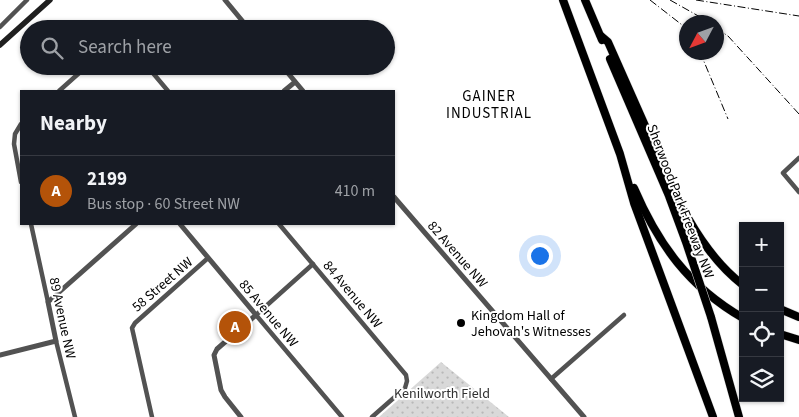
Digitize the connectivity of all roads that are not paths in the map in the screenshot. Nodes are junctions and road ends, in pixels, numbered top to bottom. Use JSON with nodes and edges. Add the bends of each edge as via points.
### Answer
{"nodes":[{"id":1,"x":27,"y":0,"type":"edge"},
{"id":2,"x":50,"y":0,"type":"edge"},
{"id":3,"x":224,"y":0,"type":"edge"},
{"id":4,"x":563,"y":0,"type":"edge"},
{"id":5,"x":585,"y":0,"type":"edge"},
{"id":6,"x":28,"y":20,"type":"edge"},
{"id":7,"x":241,"y":20,"type":"edge"},
{"id":8,"x":0,"y":27,"type":"edge"},
{"id":9,"x":20,"y":27,"type":"edge"},
{"id":10,"x":601,"y":36,"type":"junction"},
{"id":11,"x":0,"y":45,"type":"edge"},
{"id":12,"x":77,"y":75,"type":"edge"},
{"id":13,"x":155,"y":75,"type":"edge"},
{"id":14,"x":289,"y":75,"type":"edge"},
{"id":15,"x":295,"y":82,"type":"junction"},
{"id":16,"x":60,"y":90,"type":"edge"},
{"id":17,"x":167,"y":90,"type":"edge"},
{"id":18,"x":285,"y":90,"type":"edge"},
{"id":19,"x":302,"y":90,"type":"edge"},
{"id":20,"x":20,"y":126,"type":"edge"},
{"id":21,"x":620,"y":154,"type":"junction"},
{"id":22,"x":799,"y":158,"type":"edge"},
{"id":23,"x":20,"y":177,"type":"edge"},
{"id":24,"x":799,"y":192,"type":"edge"},
{"id":25,"x":395,"y":198,"type":"edge"},
{"id":26,"x":31,"y":225,"type":"edge"},
{"id":27,"x":135,"y":225,"type":"edge"},
{"id":28,"x":181,"y":225,"type":"edge"},
{"id":29,"x":280,"y":225,"type":"edge"},
{"id":30,"x":208,"y":258,"type":"junction"},
{"id":31,"x":313,"y":264,"type":"junction"},
{"id":32,"x":739,"y":281,"type":"edge"},
{"id":33,"x":48,"y":302,"type":"junction"},
{"id":34,"x":784,"y":311,"type":"edge"},
{"id":35,"x":256,"y":314,"type":"junction"},
{"id":36,"x":624,"y":315,"type":"dead end"},
{"id":37,"x":739,"y":315,"type":"edge"},
{"id":38,"x":799,"y":317,"type":"edge"},
{"id":39,"x":784,"y":335,"type":"edge"},
{"id":40,"x":799,"y":340,"type":"edge"},
{"id":41,"x":56,"y":341,"type":"junction"},
{"id":42,"x":0,"y":355,"type":"edge"},
{"id":43,"x":551,"y":379,"type":"junction"},
{"id":44,"x":74,"y":417,"type":"edge"},
{"id":45,"x":152,"y":417,"type":"edge"},
{"id":46,"x":241,"y":417,"type":"edge"},
{"id":47,"x":342,"y":417,"type":"edge"},
{"id":48,"x":372,"y":417,"type":"edge"},
{"id":49,"x":584,"y":417,"type":"edge"},
{"id":50,"x":713,"y":417,"type":"edge"},
{"id":51,"x":739,"y":417,"type":"edge"}],
"edges":[{"from":1,"to":8,"type":"street"},
{"from":2,"to":6,"type":"main road"},
{"from":3,"to":7,"type":"street"},
{"from":4,"to":21,"type":"highway"},
{"from":5,"to":10,"type":"highway","name":"Sherwood Park Freeway NW"},
{"from":9,"to":11,"type":"main road"},
{"from":10,"to":32,"type":"highway","via":[[608,42],[685,212],[715,258]]},
{"from":10,"to":51,"type":"highway","name":"Sherwood Park Freeway NW","bridge":true,"via":[[686,242]]},
{"from":12,"to":16,"type":"street"},
{"from":13,"to":17,"type":"street"},
{"from":14,"to":15,"type":"street"},
{"from":15,"to":18,"type":"street"},
{"from":15,"to":19,"type":"street"},
{"from":20,"to":23,"type":"street","via":[[14,144]]},
{"from":21,"to":37,"type":"highway","via":[[650,222],[675,261],[715,300]]},
{"from":21,"to":50,"type":"highway","via":[[634,203]]},
{"from":22,"to":24,"type":"street","via":[[783,173]]},
{"from":25,"to":43,"type":"street","name":"82 Avenue NW"},
{"from":26,"to":33,"type":"street","name":"89 Avenue NW"},
{"from":27,"to":33,"type":"street"},
{"from":28,"to":30,"type":"street","name":"85 Avenue NW"},
{"from":29,"to":31,"type":"street","name":"84 Avenue NW"},
{"from":30,"to":35,"type":"street","name":"85 Avenue NW"},
{"from":30,"to":45,"type":"street","name":"58 Street NW","via":[[132,328]]},
{"from":31,"to":35,"type":"street"},
{"from":31,"to":48,"type":"street","name":"84 Avenue NW","via":[[404,373],[405,388]]},
{"from":33,"to":41,"type":"street","name":"89 Avenue NW"},
{"from":34,"to":38,"type":"highway"},
{"from":35,"to":46,"type":"street","via":[[214,355],[221,390]]},
{"from":35,"to":47,"type":"street","name":"85 Avenue NW"},
{"from":36,"to":43,"type":"street"},
{"from":39,"to":40,"type":"highway"},
{"from":41,"to":42,"type":"street"},
{"from":41,"to":44,"type":"street","name":"89 Avenue NW"},
{"from":43,"to":49,"type":"street","name":"82 Avenue NW"}]}
